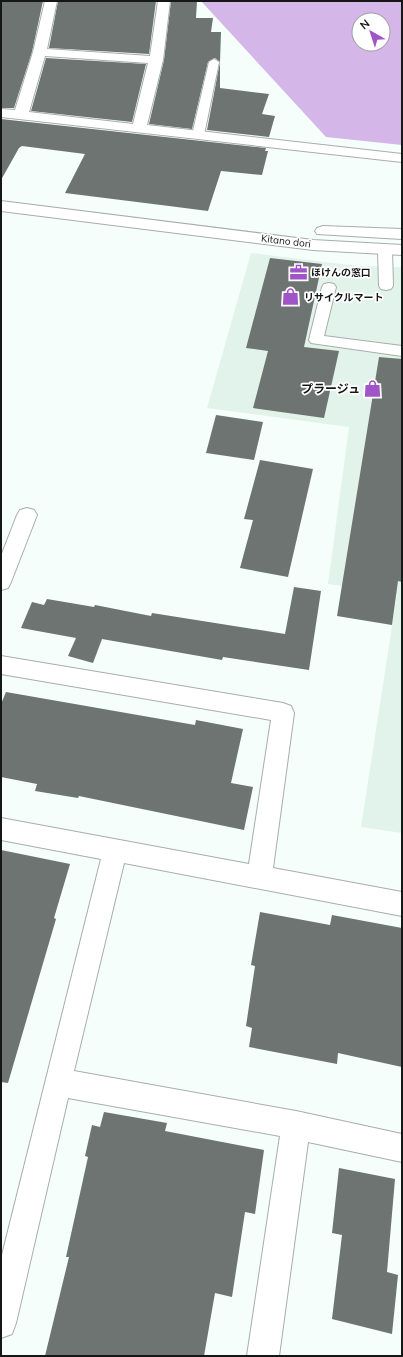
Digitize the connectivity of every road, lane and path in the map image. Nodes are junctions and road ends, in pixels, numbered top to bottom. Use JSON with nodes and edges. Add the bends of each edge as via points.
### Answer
{"nodes":[{"id":1,"x":51,"y":1,"type":"edge"},
{"id":2,"x":164,"y":1,"type":"edge"},
{"id":3,"x":40,"y":52,"type":"junction"},
{"id":4,"x":156,"y":60,"type":"junction"},
{"id":5,"x":214,"y":62,"type":"dead end"},
{"id":6,"x":1,"y":113,"type":"edge"},
{"id":7,"x":21,"y":115,"type":"junction"},
{"id":8,"x":140,"y":129,"type":"junction"},
{"id":9,"x":198,"y":135,"type":"junction"},
{"id":10,"x":402,"y":158,"type":"edge"},
{"id":11,"x":1,"y":206,"type":"edge"},
{"id":12,"x":170,"y":226,"type":"junction"},
{"id":13,"x":402,"y":234,"type":"edge"},
{"id":14,"x":385,"y":250,"type":"junction"},
{"id":15,"x":402,"y":250,"type":"edge"},
{"id":16,"x":329,"y":286,"type":"dead end"},
{"id":17,"x":386,"y":286,"type":"dead end"},
{"id":18,"x":402,"y":351,"type":"edge"},
{"id":19,"x":27,"y":515,"type":"dead end"},
{"id":20,"x":1,"y":582,"type":"edge"},
{"id":21,"x":1,"y":665,"type":"edge"},
{"id":22,"x":1,"y":829,"type":"edge"},
{"id":23,"x":115,"y":850,"type":"junction"},
{"id":24,"x":259,"y":877,"type":"junction"},
{"id":25,"x":402,"y":904,"type":"edge"},
{"id":26,"x":58,"y":1082,"type":"junction"},
{"id":27,"x":296,"y":1125,"type":"junction"},
{"id":28,"x":402,"y":1148,"type":"edge"},
{"id":29,"x":1,"y":1323,"type":"edge"},
{"id":30,"x":263,"y":1356,"type":"edge"}],
"edges":[{"from":1,"to":3,"type":"street"},
{"from":2,"to":4,"type":"street"},
{"from":3,"to":4,"type":"street"},
{"from":3,"to":7,"type":"street"},
{"from":4,"to":8,"type":"street"},
{"from":5,"to":9,"type":"lane"},
{"from":6,"to":7,"type":"street"},
{"from":7,"to":8,"type":"street"},
{"from":8,"to":9,"type":"street"},
{"from":9,"to":10,"type":"street"},
{"from":11,"to":12,"type":"street","name":"Kitano dori"},
{"from":12,"to":13,"type":"street","name":"Kitano dori"},
{"from":12,"to":14,"type":"street","name":"Kitano dori","via":[[313,245]]},
{"from":14,"to":15,"type":"street","name":"Kitano dori"},
{"from":14,"to":17,"type":"lane"},
{"from":16,"to":18,"type":"lane","via":[[316,340]]},
{"from":19,"to":20,"type":"street"},
{"from":21,"to":24,"type":"street","via":[[282,713]]},
{"from":22,"to":23,"type":"street"},
{"from":23,"to":24,"type":"street"},
{"from":23,"to":26,"type":"street"},
{"from":24,"to":25,"type":"street"},
{"from":26,"to":27,"type":"street"},
{"from":26,"to":29,"type":"street"},
{"from":27,"to":28,"type":"street"},
{"from":27,"to":30,"type":"street"}]}
